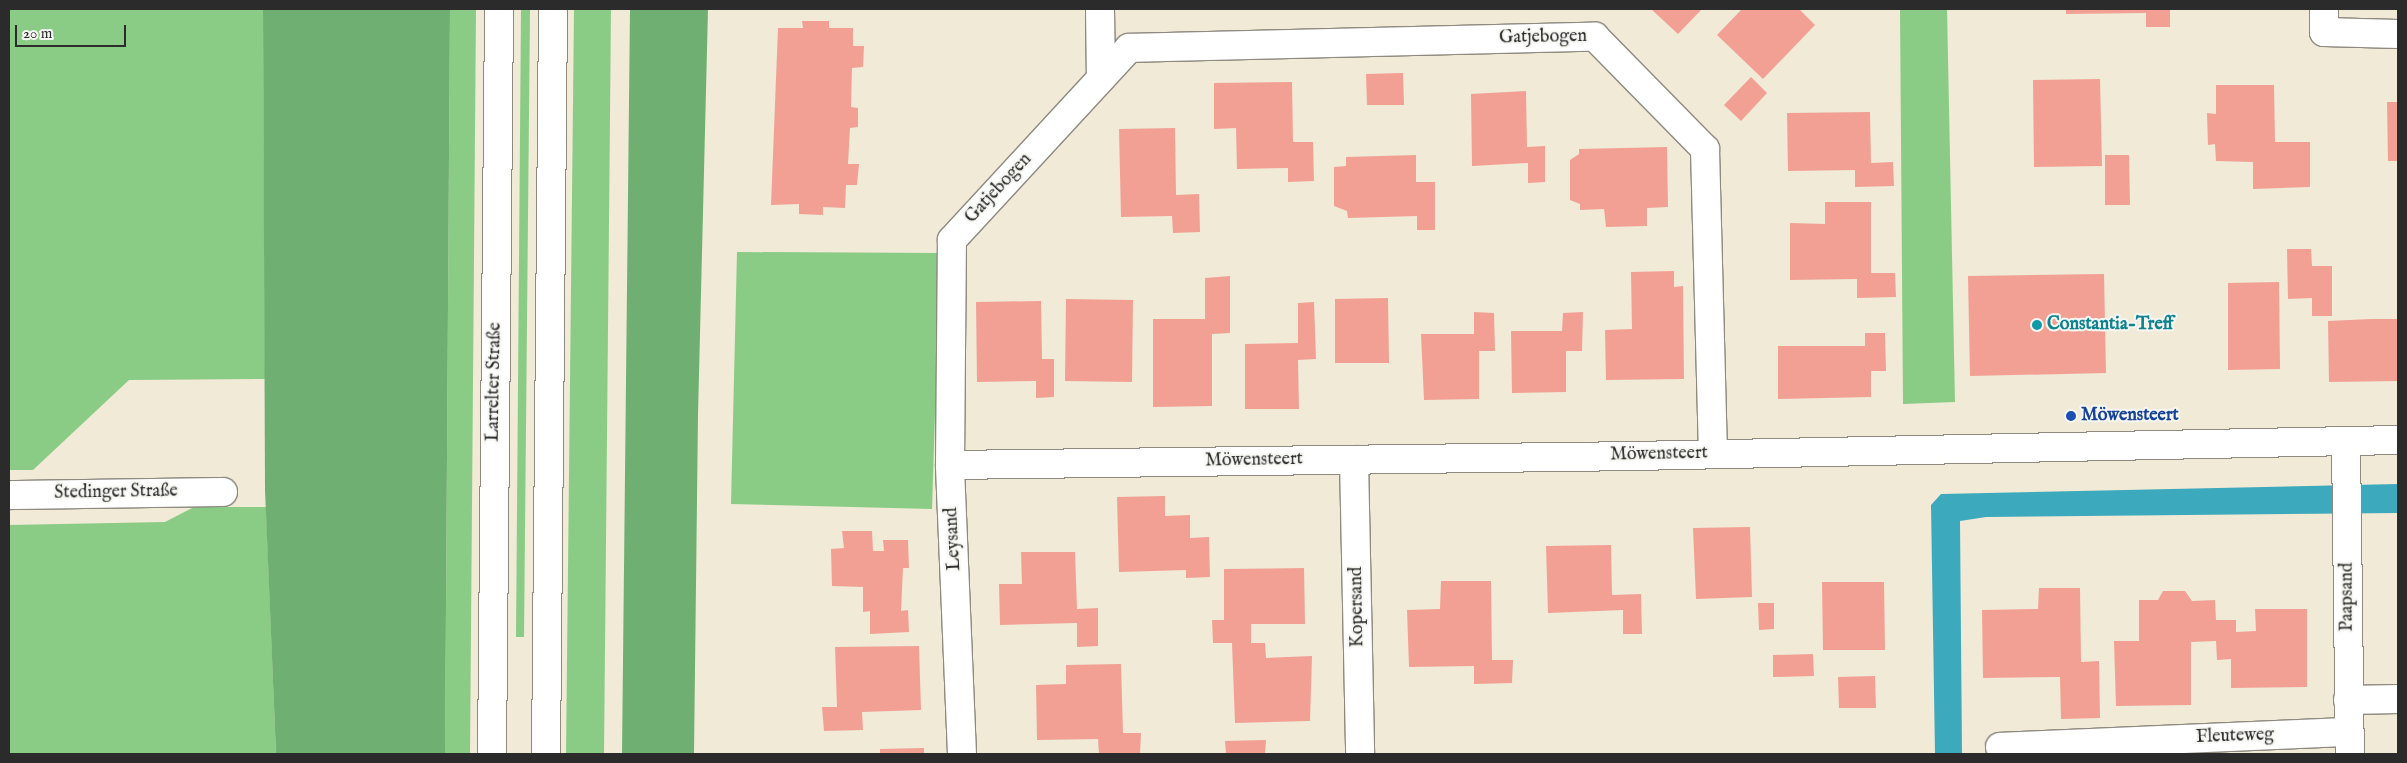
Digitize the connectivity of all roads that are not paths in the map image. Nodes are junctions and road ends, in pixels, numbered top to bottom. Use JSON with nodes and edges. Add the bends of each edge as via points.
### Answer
{"nodes":[{"id":1,"x":499,"y":9,"type":"edge"},
{"id":2,"x":553,"y":9,"type":"edge"},
{"id":3,"x":1100,"y":9,"type":"edge"},
{"id":4,"x":2324,"y":9,"type":"edge"},
{"id":5,"x":2398,"y":34,"type":"edge"},
{"id":6,"x":1101,"y":78,"type":"junction"},
{"id":7,"x":950,"y":323,"type":"joint"},
{"id":8,"x":2398,"y":440,"type":"edge"},
{"id":9,"x":2346,"y":441,"type":"junction"},
{"id":10,"x":1713,"y":454,"type":"junction"},
{"id":11,"x":1354,"y":460,"type":"junction"},
{"id":12,"x":950,"y":465,"type":"junction"},
{"id":13,"x":222,"y":492,"type":"dead end"},
{"id":14,"x":9,"y":494,"type":"edge"},
{"id":15,"x":2398,"y":699,"type":"edge"},
{"id":16,"x":2348,"y":700,"type":"junction"},
{"id":17,"x":2350,"y":743,"type":"edge"},
{"id":18,"x":2000,"y":747,"type":"dead end"},
{"id":19,"x":492,"y":754,"type":"edge"},
{"id":20,"x":546,"y":754,"type":"edge"},
{"id":21,"x":962,"y":754,"type":"edge"},
{"id":22,"x":1360,"y":754,"type":"edge"}],
"edges":[{"from":1,"to":19,"type":"street","name":"Larrelter Straße"},
{"from":2,"to":20,"type":"street"},
{"from":3,"to":6,"type":"street"},
{"from":4,"to":5,"type":"street","via":[[2324,32]]},
{"from":6,"to":7,"type":"street","name":"Gatjebogen","via":[[952,240]]},
{"from":6,"to":10,"type":"street","name":"Gatjebogen","via":[[1129,48],[1596,37],[1705,149]]},
{"from":7,"to":12,"type":"street","name":"Leysand"},
{"from":8,"to":9,"type":"street","name":"Möwensteert"},
{"from":9,"to":10,"type":"street","name":"Möwensteert"},
{"from":9,"to":16,"type":"street","name":"Paapsand"},
{"from":10,"to":11,"type":"street","name":"Möwensteert"},
{"from":11,"to":12,"type":"street","name":"Möwensteert"},
{"from":11,"to":22,"type":"street","name":"Kopersand"},
{"from":12,"to":21,"type":"street","name":"Leysand"},
{"from":13,"to":14,"type":"street","name":"Stedinger Straße"},
{"from":15,"to":16,"type":"street"},
{"from":16,"to":17,"type":"street","name":"Paapsand"},
{"from":17,"to":18,"type":"street","name":"Fleuteweg"}]}
